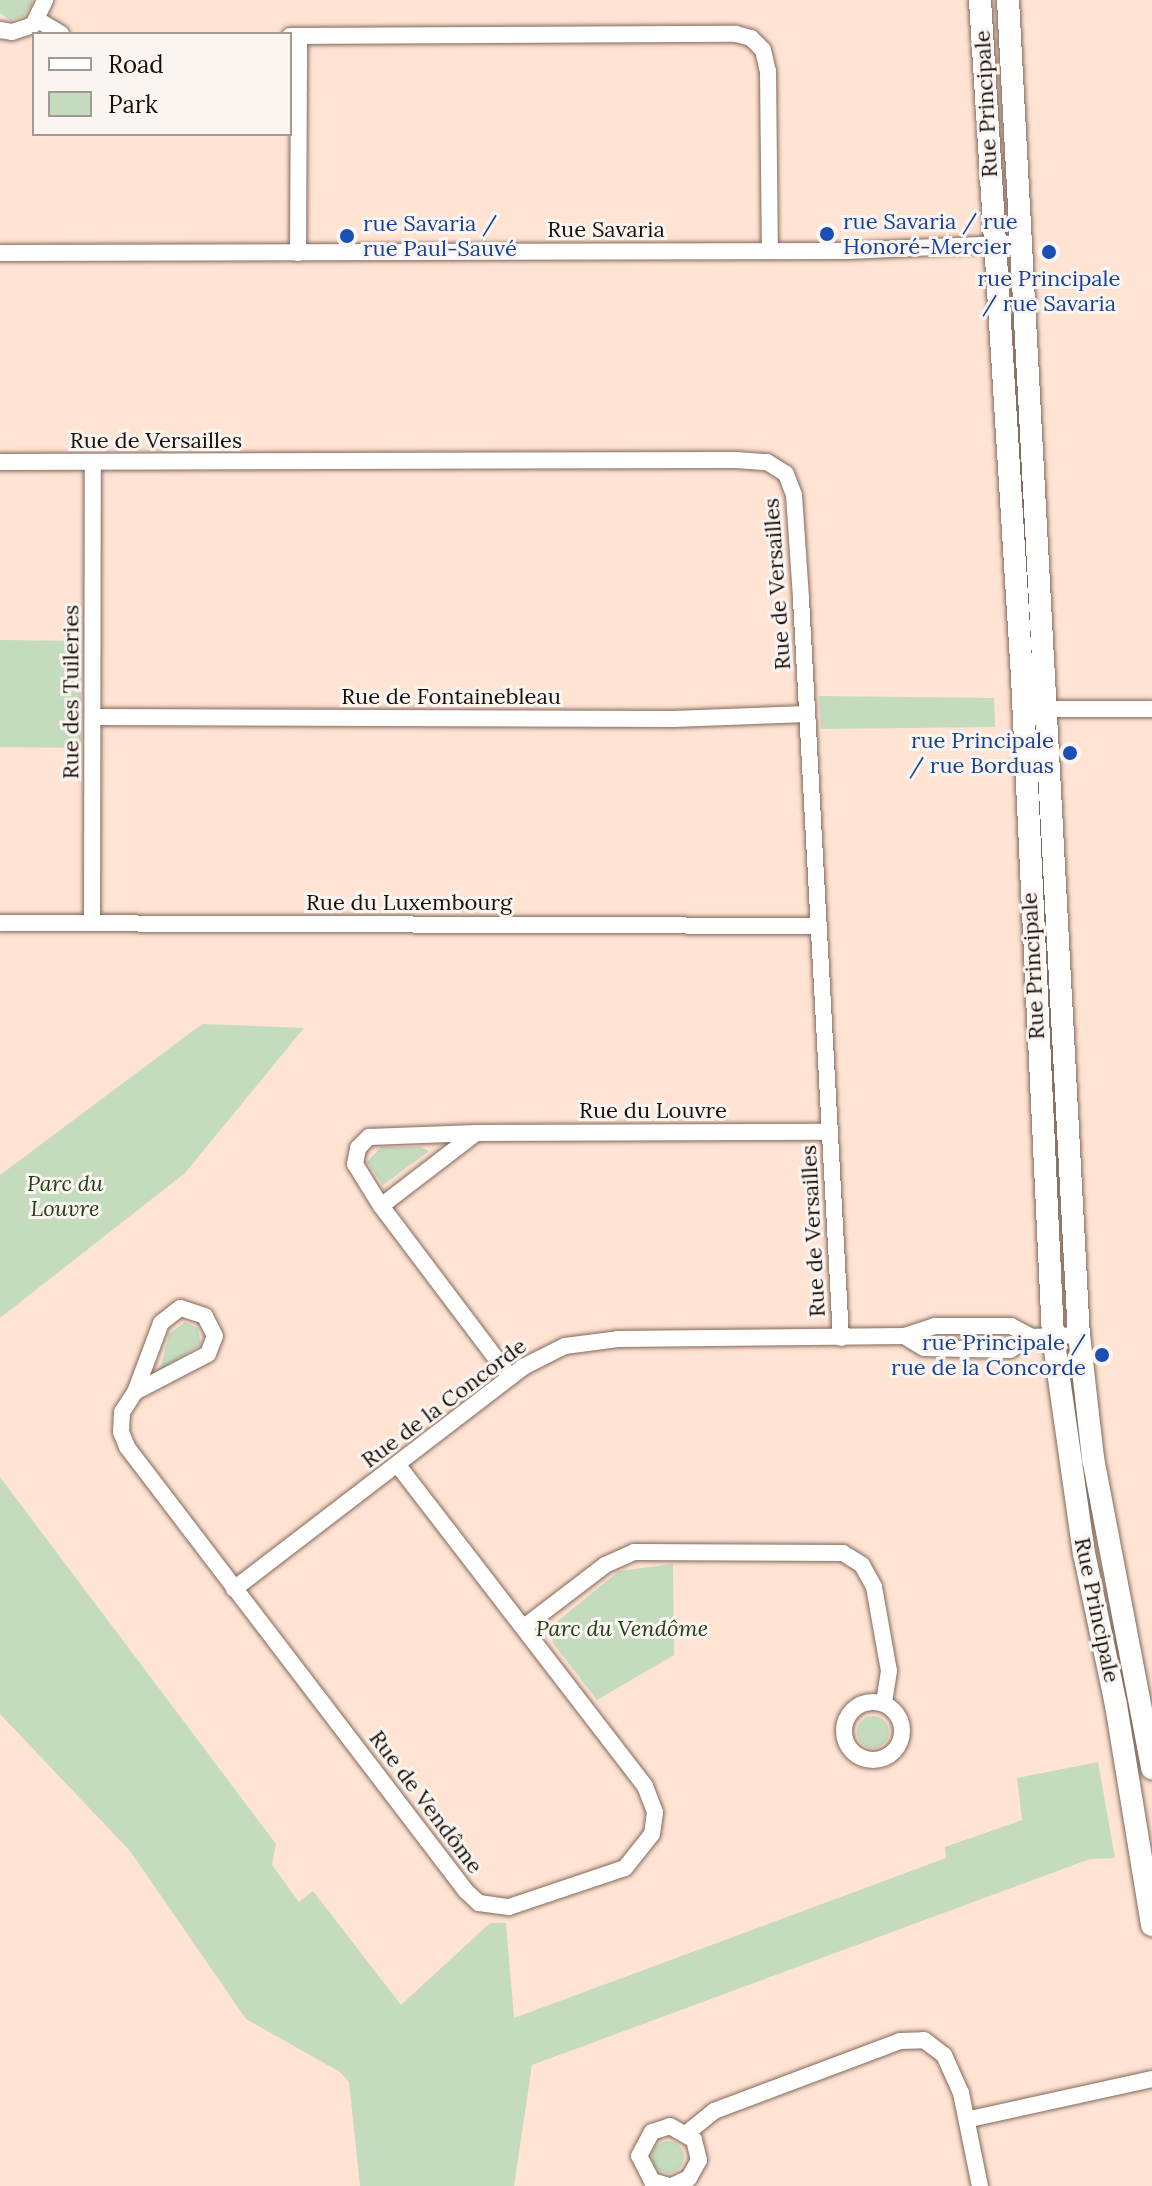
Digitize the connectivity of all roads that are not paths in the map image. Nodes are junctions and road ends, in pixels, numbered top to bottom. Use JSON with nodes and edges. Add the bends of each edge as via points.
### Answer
{"nodes":[{"id":1,"x":45,"y":0,"type":"edge"},
{"id":2,"x":980,"y":0,"type":"edge"},
{"id":3,"x":1008,"y":0,"type":"edge"},
{"id":4,"x":38,"y":20,"type":"junction"},
{"id":5,"x":0,"y":30,"type":"edge"},
{"id":6,"x":58,"y":32,"type":"edge"},
{"id":7,"x":294,"y":36,"type":"edge"},
{"id":8,"x":1020,"y":243,"type":"junction"},
{"id":9,"x":993,"y":244,"type":"junction"},
{"id":10,"x":770,"y":251,"type":"junction"},
{"id":11,"x":0,"y":253,"type":"edge"},
{"id":12,"x":298,"y":253,"type":"junction"},
{"id":13,"x":0,"y":462,"type":"edge"},
{"id":14,"x":93,"y":463,"type":"junction"},
{"id":15,"x":1020,"y":709,"type":"junction"},
{"id":16,"x":1047,"y":709,"type":"junction"},
{"id":17,"x":1152,"y":709,"type":"edge"},
{"id":18,"x":807,"y":714,"type":"junction"},
{"id":19,"x":94,"y":717,"type":"junction"},
{"id":20,"x":92,"y":922,"type":"junction"},
{"id":21,"x":0,"y":923,"type":"edge"},
{"id":22,"x":819,"y":926,"type":"junction"},
{"id":23,"x":830,"y":1132,"type":"junction"},
{"id":24,"x":476,"y":1133,"type":"junction"},
{"id":25,"x":381,"y":1206,"type":"junction"},
{"id":26,"x":1079,"y":1335,"type":"junction"},
{"id":27,"x":904,"y":1336,"type":"junction"},
{"id":28,"x":1042,"y":1337,"type":"junction"},
{"id":29,"x":841,"y":1338,"type":"junction"},
{"id":30,"x":510,"y":1377,"type":"junction"},
{"id":31,"x":135,"y":1392,"type":"junction"},
{"id":32,"x":398,"y":1465,"type":"junction"},
{"id":33,"x":234,"y":1589,"type":"junction"},
{"id":34,"x":524,"y":1627,"type":"junction"},
{"id":35,"x":884,"y":1704,"type":"dead end"},
{"id":36,"x":1148,"y":1731,"type":"edge"},
{"id":37,"x":1121,"y":1736,"type":"junction"},
{"id":38,"x":1152,"y":1768,"type":"edge"},
{"id":39,"x":1152,"y":1925,"type":"edge"},
{"id":40,"x":1152,"y":2079,"type":"edge"},
{"id":41,"x":970,"y":2119,"type":"junction"},
{"id":42,"x":687,"y":2133,"type":"junction"},
{"id":43,"x":670,"y":2186,"type":"edge"},
{"id":44,"x":980,"y":2186,"type":"edge"}],
"edges":[{"from":1,"to":4,"type":"street"},
{"from":2,"to":9,"type":"street","name":"Rue Principale"},
{"from":3,"to":8,"type":"street","name":"Rue Principale"},
{"from":4,"to":5,"type":"street","via":[[21,31]]},
{"from":4,"to":6,"type":"street"},
{"from":7,"to":10,"type":"street","via":[[751,38],[763,50],[768,71]]},
{"from":7,"to":12,"type":"street"},
{"from":8,"to":9,"type":"street","name":"Rue Savaria"},
{"from":8,"to":16,"type":"street","name":"Rue Principale"},
{"from":9,"to":10,"type":"street","name":"Rue Savaria"},
{"from":9,"to":15,"type":"street","name":"Rue Principale"},
{"from":10,"to":12,"type":"street","name":"Rue Savaria"},
{"from":11,"to":12,"type":"street","name":"Rue Savaria"},
{"from":13,"to":14,"type":"street","name":"Rue de Versailles"},
{"from":14,"to":18,"type":"street","name":"Rue de Versailles","via":[[771,463],[793,488]]},
{"from":14,"to":19,"type":"street","name":"Rue des Tuileries"},
{"from":15,"to":16,"type":"street"},
{"from":15,"to":28,"type":"street","name":"Rue Principale"},
{"from":16,"to":17,"type":"street"},
{"from":16,"to":26,"type":"street","name":"Rue Principale"},
{"from":18,"to":19,"type":"street","name":"Rue de Fontainebleau","via":[[673,719]]},
{"from":18,"to":22,"type":"street","name":"Rue de Versailles"},
{"from":19,"to":20,"type":"street","name":"Rue des Tuileries"},
{"from":20,"to":21,"type":"street","name":"Rue du Luxembourg"},
{"from":20,"to":22,"type":"street","name":"Rue du Luxembourg"},
{"from":22,"to":23,"type":"street","name":"Rue de Versailles"},
{"from":23,"to":24,"type":"street","name":"Rue du Louvre"},
{"from":23,"to":29,"type":"street","name":"Rue de Versailles"},
{"from":24,"to":25,"type":"street"},
{"from":24,"to":25,"type":"street","name":"Rue du Louvre","via":[[369,1137],[358,1148],[355,1164]]},
{"from":25,"to":30,"type":"street","name":"Rue du Louvre"},
{"from":26,"to":28,"type":"street","name":"Rue de la Concorde"},
{"from":26,"to":36,"type":"street","name":"Rue Principale","via":[[1093,1458]]},
{"from":27,"to":28,"type":"street","name":"Rue de la Concorde","via":[[935,1326],[1011,1326]]},
{"from":27,"to":28,"type":"street","name":"Rue de la Concorde","via":[[924,1348],[1010,1350]]},
{"from":27,"to":29,"type":"street","name":"Rue de la Concorde"},
{"from":28,"to":37,"type":"street","name":"Rue Principale"},
{"from":29,"to":30,"type":"street","name":"Rue de la Concorde","via":[[594,1340],[565,1346]]},
{"from":30,"to":32,"type":"street","name":"Rue de la Concorde"},
{"from":31,"to":31,"type":"street","name":"Rue de Vendôme","via":[[208,1354],[215,1336],[205,1316],[186,1308],[166,1316]]},
{"from":31,"to":33,"type":"street","name":"Rue de Vendôme","via":[[120,1422],[127,1447]]},
{"from":32,"to":33,"type":"street","name":"Rue de la Concorde"},
{"from":32,"to":34,"type":"street","name":"Rue de Vendôme"},
{"from":33,"to":34,"type":"street","name":"Rue de Vendôme","via":[[466,1891],[491,1907],[509,1907],[625,1868],[648,1843],[655,1823],[645,1786]]},
{"from":34,"to":35,"type":"street","via":[[605,1565],[634,1552],[843,1553],[862,1565],[874,1587],[889,1671]]},
{"from":36,"to":37,"type":"street"},
{"from":36,"to":38,"type":"street","name":"Rue Principale"},
{"from":37,"to":39,"type":"street","name":"Rue Principale"},
{"from":40,"to":41,"type":"street"},
{"from":41,"to":42,"type":"street","via":[[944,2055],[930,2043],[909,2040],[714,2111]]},
{"from":41,"to":44,"type":"street"},
{"from":42,"to":43,"type":"street","via":[[699,2160],[689,2178]]},
{"from":42,"to":43,"type":"street","via":[[661,2128],[641,2147],[644,2173]]}]}
